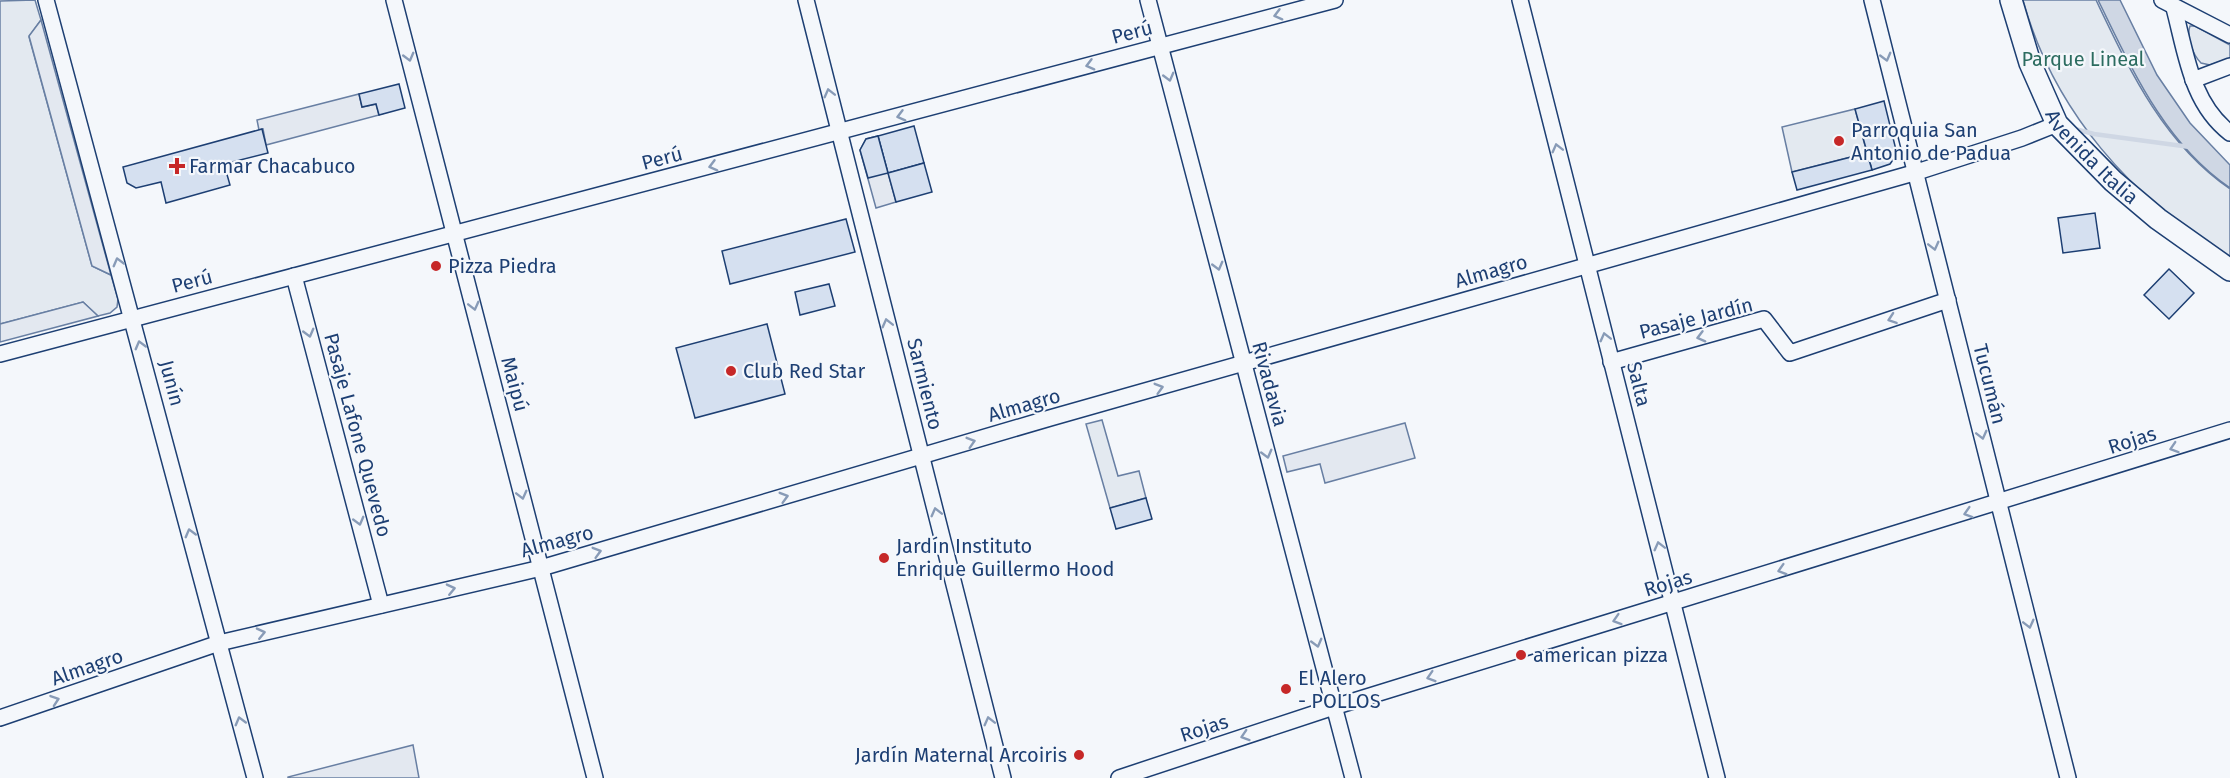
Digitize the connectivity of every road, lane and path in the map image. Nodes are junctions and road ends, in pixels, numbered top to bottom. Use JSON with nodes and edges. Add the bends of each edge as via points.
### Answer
{"nodes":[{"id":1,"x":46,"y":0,"type":"edge"},
{"id":2,"x":394,"y":0,"type":"edge"},
{"id":3,"x":806,"y":0,"type":"edge"},
{"id":4,"x":1148,"y":0,"type":"edge"},
{"id":5,"x":1335,"y":0,"type":"edge"},
{"id":6,"x":1520,"y":0,"type":"edge"},
{"id":7,"x":1872,"y":0,"type":"edge"},
{"id":8,"x":2011,"y":0,"type":"edge"},
{"id":9,"x":2168,"y":4,"type":"edge"},
{"id":10,"x":2230,"y":35,"type":"edge"},
{"id":11,"x":1161,"y":46,"type":"junction"},
{"id":12,"x":2230,"y":66,"type":"edge"},
{"id":13,"x":2193,"y":80,"type":"junction"},
{"id":14,"x":2057,"y":124,"type":"junction"},
{"id":15,"x":839,"y":133,"type":"junction"},
{"id":16,"x":2230,"y":133,"type":"edge"},
{"id":17,"x":1917,"y":172,"type":"junction"},
{"id":18,"x":455,"y":235,"type":"junction"},
{"id":19,"x":1587,"y":265,"type":"junction"},
{"id":20,"x":2230,"y":270,"type":"edge"},
{"id":21,"x":294,"y":276,"type":"junction"},
{"id":22,"x":1948,"y":300,"type":"junction"},
{"id":23,"x":133,"y":319,"type":"junction"},
{"id":24,"x":0,"y":354,"type":"edge"},
{"id":25,"x":1611,"y":362,"type":"junction"},
{"id":26,"x":1244,"y":365,"type":"junction"},
{"id":27,"x":2230,"y":430,"type":"edge"},
{"id":28,"x":921,"y":457,"type":"junction"},
{"id":29,"x":1999,"y":504,"type":"junction"},
{"id":30,"x":541,"y":568,"type":"junction"},
{"id":31,"x":1673,"y":603,"type":"junction"},
{"id":32,"x":381,"y":605,"type":"junction"},
{"id":33,"x":219,"y":643,"type":"junction"},
{"id":34,"x":1334,"y":707,"type":"junction"},
{"id":35,"x":0,"y":718,"type":"edge"},
{"id":36,"x":255,"y":778,"type":"edge"},
{"id":37,"x":595,"y":778,"type":"edge"},
{"id":38,"x":1004,"y":778,"type":"edge"},
{"id":39,"x":1119,"y":778,"type":"edge"},
{"id":40,"x":1353,"y":778,"type":"edge"},
{"id":41,"x":1718,"y":778,"type":"edge"},
{"id":42,"x":2068,"y":778,"type":"edge"}],
"edges":[{"from":23,"to":1,"type":"street","name":"Junín","one_way":true},
{"from":2,"to":18,"type":"street","name":"Maipú","one_way":true},
{"from":15,"to":3,"type":"street","name":"Sarmiento","one_way":true},
{"from":4,"to":11,"type":"street","name":"Rivadavia"},
{"from":5,"to":11,"type":"street","name":"Perú","one_way":true},
{"from":19,"to":6,"type":"street","name":"Salta","one_way":true},
{"from":7,"to":17,"type":"street","name":"Tucumán","one_way":true},
{"from":8,"to":14,"type":"main road","name":"Avenida Italia","via":[[2030,63]]},
{"from":9,"to":10,"type":"street"},
{"from":9,"to":13,"type":"street"},
{"from":11,"to":15,"type":"street","name":"Perú","one_way":true},
{"from":11,"to":26,"type":"street","name":"Rivadavia","one_way":true},
{"from":12,"to":13,"type":"street"},
{"from":13,"to":16,"type":"street","via":[[2200,101]]},
{"from":14,"to":17,"type":"street","name":"Almagro"},
{"from":14,"to":20,"type":"main road","name":"Avenida Italia","via":[[2122,189],[2206,256]]},
{"from":15,"to":18,"type":"street","name":"Perú","one_way":true},
{"from":28,"to":15,"type":"street","name":"Sarmiento","one_way":true},
{"from":17,"to":19,"type":"street","name":"Almagro"},
{"from":17,"to":22,"type":"street","name":"Tucumán","one_way":true},
{"from":18,"to":21,"type":"street","name":"Perú"},
{"from":18,"to":30,"type":"street","name":"Maipú","one_way":true},
{"from":25,"to":19,"type":"street","name":"Salta","one_way":true},
{"from":19,"to":26,"type":"street","name":"Almagro"},
{"from":21,"to":23,"type":"street","name":"Perú"},
{"from":21,"to":32,"type":"street","name":"Pasaje Lafone Quevedo","one_way":true},
{"from":22,"to":25,"type":"street","name":"Pasaje Jardín","one_way":true,"via":[[1790,354],[1764,319]]},
{"from":22,"to":29,"type":"street","name":"Tucumán","one_way":true},
{"from":23,"to":24,"type":"street","name":"Perú"},
{"from":33,"to":23,"type":"street","name":"Junín","one_way":true},
{"from":31,"to":25,"type":"street","name":"Salta","one_way":true},
{"from":28,"to":26,"type":"street","name":"Almagro","one_way":true},
{"from":26,"to":34,"type":"street","name":"Rivadavia","one_way":true},
{"from":27,"to":29,"type":"street","name":"Rojas","one_way":true},
{"from":30,"to":28,"type":"street","name":"Almagro","one_way":true},
{"from":38,"to":28,"type":"street","name":"Sarmiento","one_way":true},
{"from":29,"to":31,"type":"street","name":"Rojas","one_way":true},
{"from":29,"to":42,"type":"street","name":"Tucumán","one_way":true},
{"from":32,"to":30,"type":"street","name":"Almagro","one_way":true},
{"from":30,"to":37,"type":"street","name":"Maipú"},
{"from":31,"to":34,"type":"street","name":"Rojas","one_way":true},
{"from":31,"to":41,"type":"street","name":"Salta"},
{"from":33,"to":32,"type":"street","name":"Almagro","one_way":true},
{"from":35,"to":33,"type":"street","name":"Almagro","one_way":true},
{"from":36,"to":33,"type":"street","name":"Junín","one_way":true},
{"from":34,"to":39,"type":"street","name":"Rojas","one_way":true},
{"from":34,"to":40,"type":"street","name":"Rivadavia"}]}
